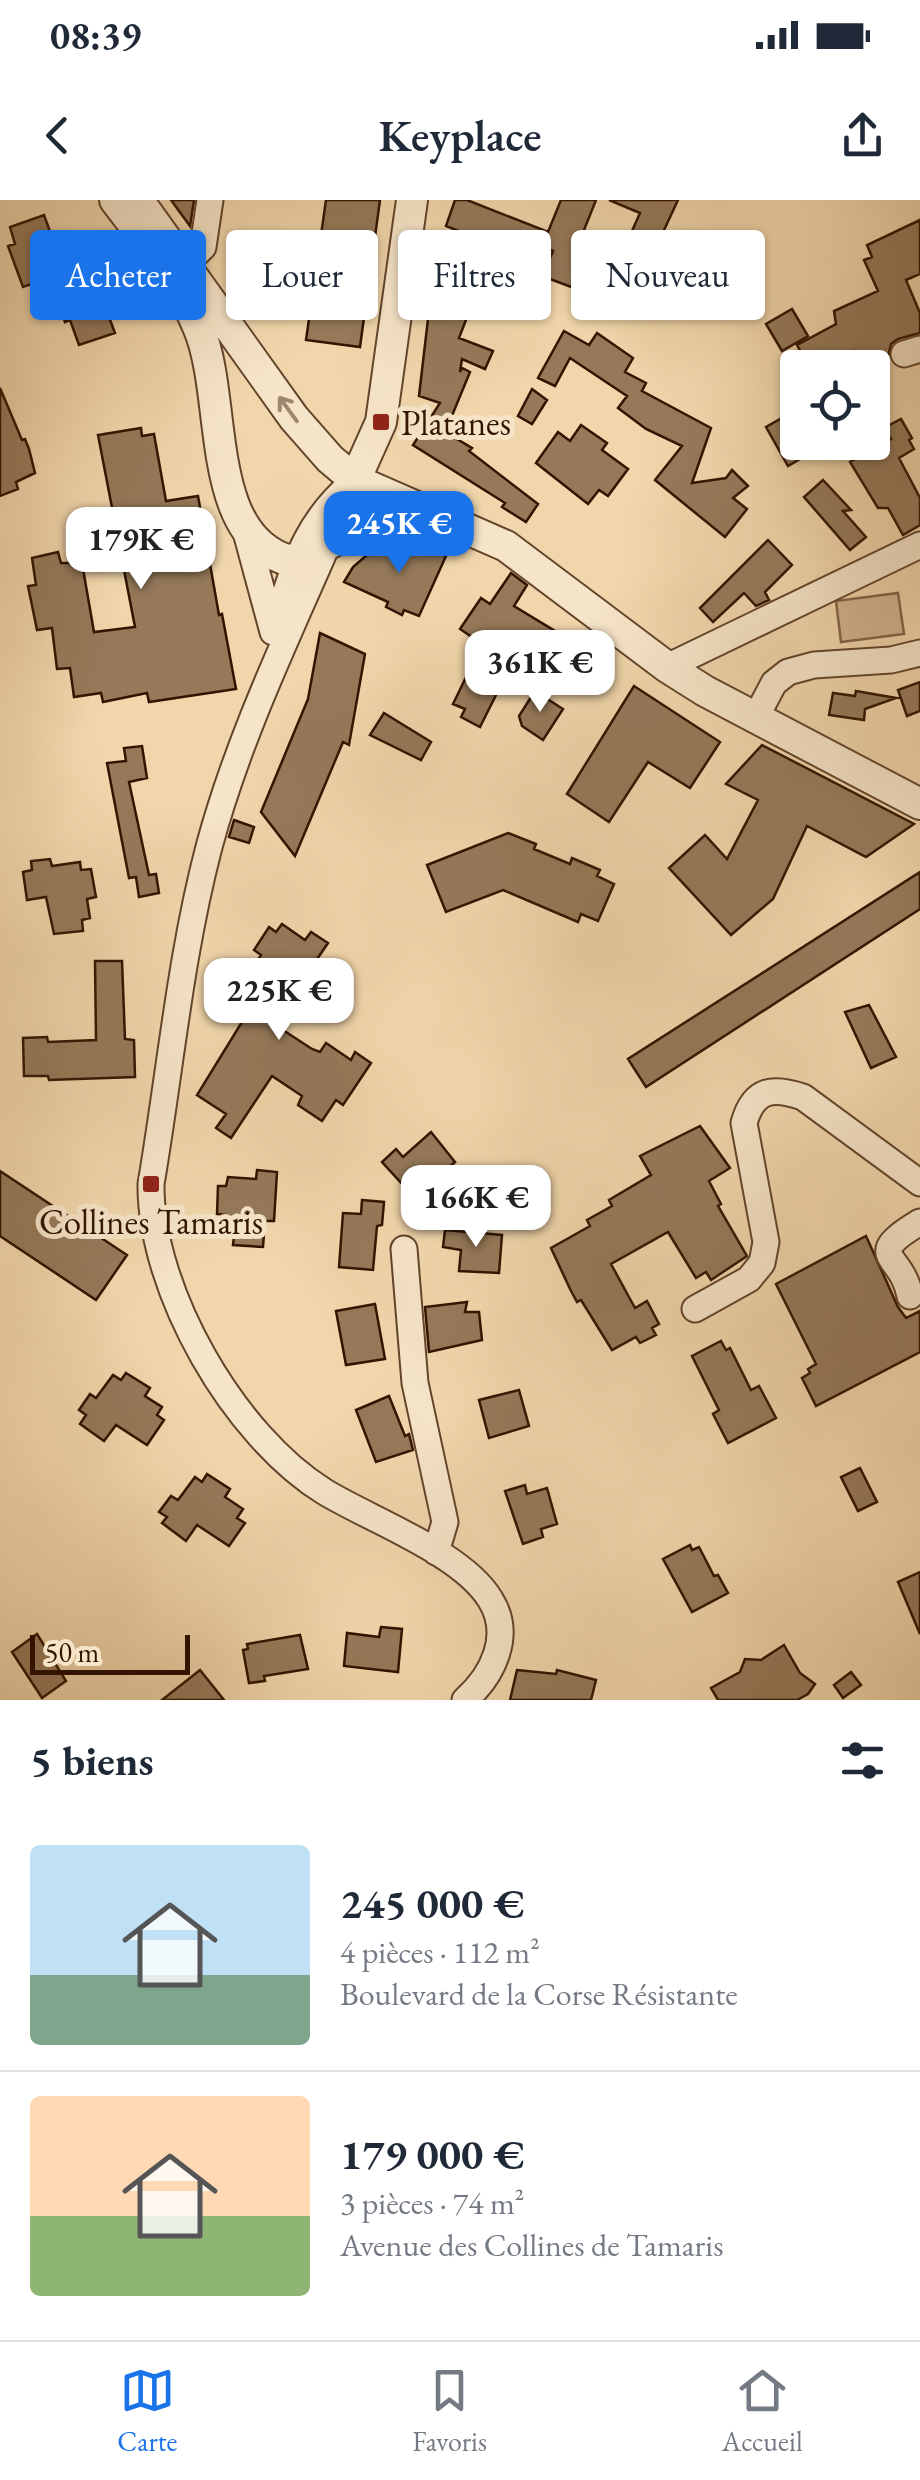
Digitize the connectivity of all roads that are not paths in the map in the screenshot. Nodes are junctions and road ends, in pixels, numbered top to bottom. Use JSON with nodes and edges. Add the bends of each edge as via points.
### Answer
{"nodes":[{"id":1,"x":115,"y":200,"type":"edge"},
{"id":2,"x":138,"y":200,"type":"edge"},
{"id":3,"x":210,"y":200,"type":"edge"},
{"id":4,"x":412,"y":200,"type":"edge"},
{"id":5,"x":160,"y":230,"type":"edge"},
{"id":6,"x":206,"y":230,"type":"edge"},
{"id":7,"x":206,"y":293,"type":"edge"},
{"id":8,"x":354,"y":480,"type":"junction"},
{"id":9,"x":439,"y":517,"type":"junction"},
{"id":10,"x":246,"y":532,"type":"junction"},
{"id":11,"x":920,"y":545,"type":"edge"},
{"id":12,"x":310,"y":555,"type":"junction"},
{"id":13,"x":273,"y":632,"type":"junction"},
{"id":14,"x":920,"y":653,"type":"edge"},
{"id":15,"x":667,"y":666,"type":"junction"},
{"id":16,"x":268,"y":684,"type":"junction"},
{"id":17,"x":755,"y":719,"type":"junction"},
{"id":18,"x":920,"y":804,"type":"edge"},
{"id":19,"x":920,"y":1182,"type":"edge"},
{"id":20,"x":920,"y":1222,"type":"edge"},
{"id":21,"x":404,"y":1249,"type":"dead end"},
{"id":22,"x":910,"y":1296,"type":"dead end"},
{"id":23,"x":695,"y":1309,"type":"dead end"},
{"id":24,"x":436,"y":1552,"type":"junction"},
{"id":25,"x":466,"y":1700,"type":"edge"}],
"edges":[{"from":1,"to":10,"type":"street","via":[[182,292],[199,328],[210,358],[227,485]]},
{"from":2,"to":5,"type":"street"},
{"from":3,"to":6,"type":"street"},
{"from":4,"to":8,"type":"street","via":[[381,422]]},
{"from":8,"to":7,"type":"street","one_way":true,"via":[[294,418]]},
{"from":8,"to":9,"type":"street"},
{"from":8,"to":12,"type":"street"},
{"from":9,"to":12,"type":"street","via":[[362,526]]},
{"from":9,"to":15,"type":"street","via":[[506,546]]},
{"from":10,"to":12,"type":"street","via":[[290,562]]},
{"from":10,"to":13,"type":"street"},
{"from":11,"to":15,"type":"street"},
{"from":12,"to":13,"type":"street"},
{"from":12,"to":16,"type":"street"},
{"from":13,"to":16,"type":"street"},
{"from":14,"to":17,"type":"street","via":[[788,672],[774,683]]},
{"from":15,"to":17,"type":"street"},
{"from":16,"to":24,"type":"street","via":[[197,894],[150,1184],[154,1236],[195,1342],[243,1414],[322,1490]]},
{"from":17,"to":18,"type":"street"},
{"from":19,"to":23,"type":"street","via":[[803,1097],[780,1090],[761,1094],[744,1122],[766,1242],[762,1263],[749,1278]]},
{"from":20,"to":22,"type":"street","via":[[888,1248]]},
{"from":21,"to":24,"type":"street","via":[[415,1383],[445,1522]]},
{"from":24,"to":25,"type":"street","via":[[492,1600],[500,1633],[497,1659]]}]}
